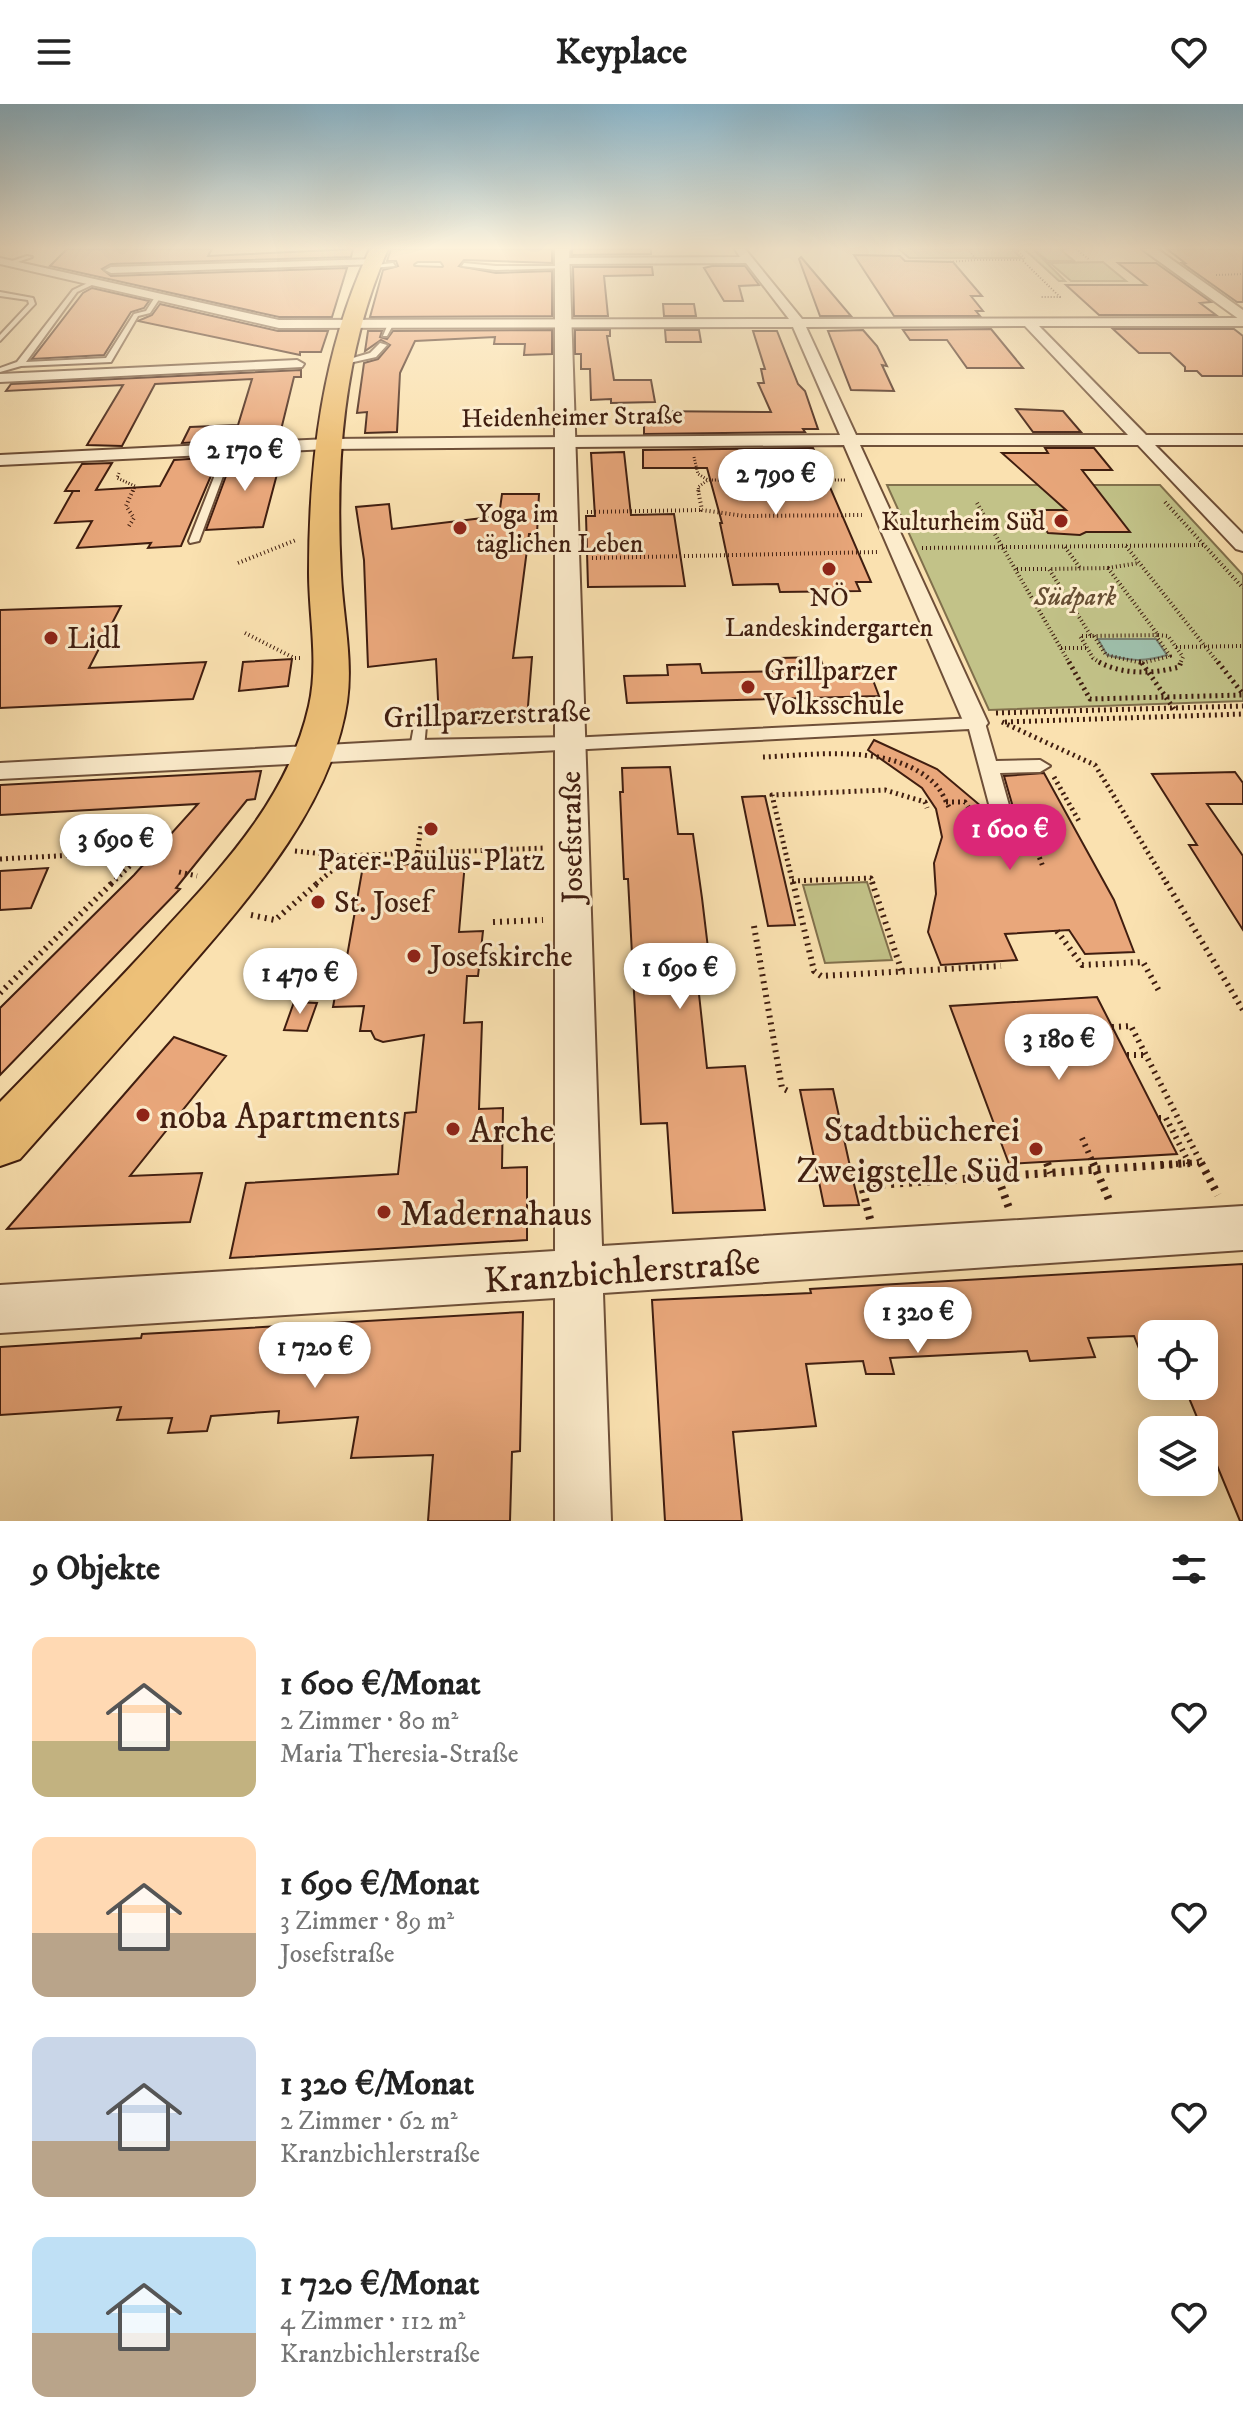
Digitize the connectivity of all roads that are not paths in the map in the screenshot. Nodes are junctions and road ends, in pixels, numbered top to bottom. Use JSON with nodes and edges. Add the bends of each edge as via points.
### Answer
{"nodes":[{"id":1,"x":22,"y":315,"type":"edge"},
{"id":2,"x":57,"y":315,"type":"edge"},
{"id":3,"x":136,"y":315,"type":"edge"},
{"id":4,"x":233,"y":315,"type":"edge"},
{"id":5,"x":353,"y":315,"type":"edge"},
{"id":6,"x":561,"y":315,"type":"edge"},
{"id":7,"x":792,"y":315,"type":"edge"},
{"id":8,"x":1243,"y":320,"type":"edge"},
{"id":9,"x":798,"y":323,"type":"junction"},
{"id":10,"x":1029,"y":323,"type":"junction"},
{"id":11,"x":561,"y":324,"type":"junction"},
{"id":12,"x":350,"y":325,"type":"junction"},
{"id":13,"x":0,"y":339,"type":"edge"},
{"id":14,"x":383,"y":345,"type":"dead end"},
{"id":15,"x":340,"y":363,"type":"junction"},
{"id":16,"x":20,"y":364,"type":"junction"},
{"id":17,"x":297,"y":364,"type":"dead end"},
{"id":18,"x":0,"y":370,"type":"edge"},
{"id":19,"x":0,"y":378,"type":"edge"},
{"id":20,"x":848,"y":440,"type":"junction"},
{"id":21,"x":1243,"y":440,"type":"edge"},
{"id":22,"x":566,"y":441,"type":"junction"},
{"id":23,"x":1146,"y":442,"type":"junction"},
{"id":24,"x":328,"y":444,"type":"junction"},
{"id":25,"x":229,"y":449,"type":"junction"},
{"id":26,"x":0,"y":460,"type":"edge"},
{"id":27,"x":194,"y":541,"type":"dead end"},
{"id":28,"x":1243,"y":545,"type":"edge"},
{"id":29,"x":974,"y":719,"type":"junction"},
{"id":30,"x":569,"y":744,"type":"junction"},
{"id":31,"x":314,"y":754,"type":"junction"},
{"id":32,"x":1040,"y":766,"type":"road end"},
{"id":33,"x":988,"y":767,"type":"junction"},
{"id":34,"x":0,"y":771,"type":"edge"},
{"id":35,"x":1007,"y":834,"type":"dead end"},
{"id":36,"x":0,"y":1141,"type":"edge"},
{"id":37,"x":1239,"y":1228,"type":"edge"},
{"id":38,"x":579,"y":1271,"type":"junction"},
{"id":39,"x":0,"y":1309,"type":"edge"},
{"id":40,"x":583,"y":1521,"type":"edge"}],
"edges":[{"from":1,"to":13,"type":"lane"},
{"from":2,"to":16,"type":"lane"},
{"from":3,"to":16,"type":"lane","via":[[108,360]]},
{"from":4,"to":12,"type":"street","via":[[268,323]]},
{"from":5,"to":12,"type":"main road"},
{"from":6,"to":11,"type":"street","name":"Josefstraße"},
{"from":7,"to":9,"type":"street"},
{"from":8,"to":10,"type":"street"},
{"from":9,"to":10,"type":"street"},
{"from":9,"to":11,"type":"street"},
{"from":9,"to":20,"type":"street"},
{"from":10,"to":23,"type":"street"},
{"from":11,"to":12,"type":"street","via":[[388,330]]},
{"from":11,"to":22,"type":"street","name":"Josefstraße"},
{"from":12,"to":15,"type":"main road"},
{"from":14,"to":15,"type":"lane","via":[[377,353]]},
{"from":15,"to":24,"type":"main road"},
{"from":16,"to":18,"type":"lane"},
{"from":17,"to":19,"type":"street"},
{"from":20,"to":22,"type":"street","name":"Heidenheimer Straße"},
{"from":20,"to":23,"type":"street","name":"Heidenheimer Straße"},
{"from":20,"to":29,"type":"street"},
{"from":21,"to":23,"type":"street","name":"Heidenheimer Straße"},
{"from":22,"to":24,"type":"street","name":"Heidenheimer Straße"},
{"from":22,"to":30,"type":"street","name":"Josefstraße"},
{"from":23,"to":28,"type":"street"},
{"from":24,"to":25,"type":"street","name":"Heidenheimer Straße"},
{"from":24,"to":31,"type":"main road","via":[[329,705]]},
{"from":25,"to":26,"type":"street","name":"Heidenheimer Straße"},
{"from":25,"to":27,"type":"lane"},
{"from":29,"to":30,"type":"street","name":"Grillparzerstraße"},
{"from":29,"to":33,"type":"street"},
{"from":30,"to":31,"type":"street","name":"Grillparzerstraße","via":[[486,752],[408,746]]},
{"from":30,"to":38,"type":"street","name":"Josefstraße"},
{"from":31,"to":34,"type":"street","name":"Grillparzerstraße"},
{"from":31,"to":36,"type":"main road","via":[[263,847],[170,957]]},
{"from":32,"to":33,"type":"street"},
{"from":33,"to":35,"type":"street"},
{"from":37,"to":38,"type":"street","name":"Kranzbichlerstraße"},
{"from":38,"to":39,"type":"street","name":"Kranzbichlerstraße"},
{"from":38,"to":40,"type":"street","name":"Josefstraße"}]}
